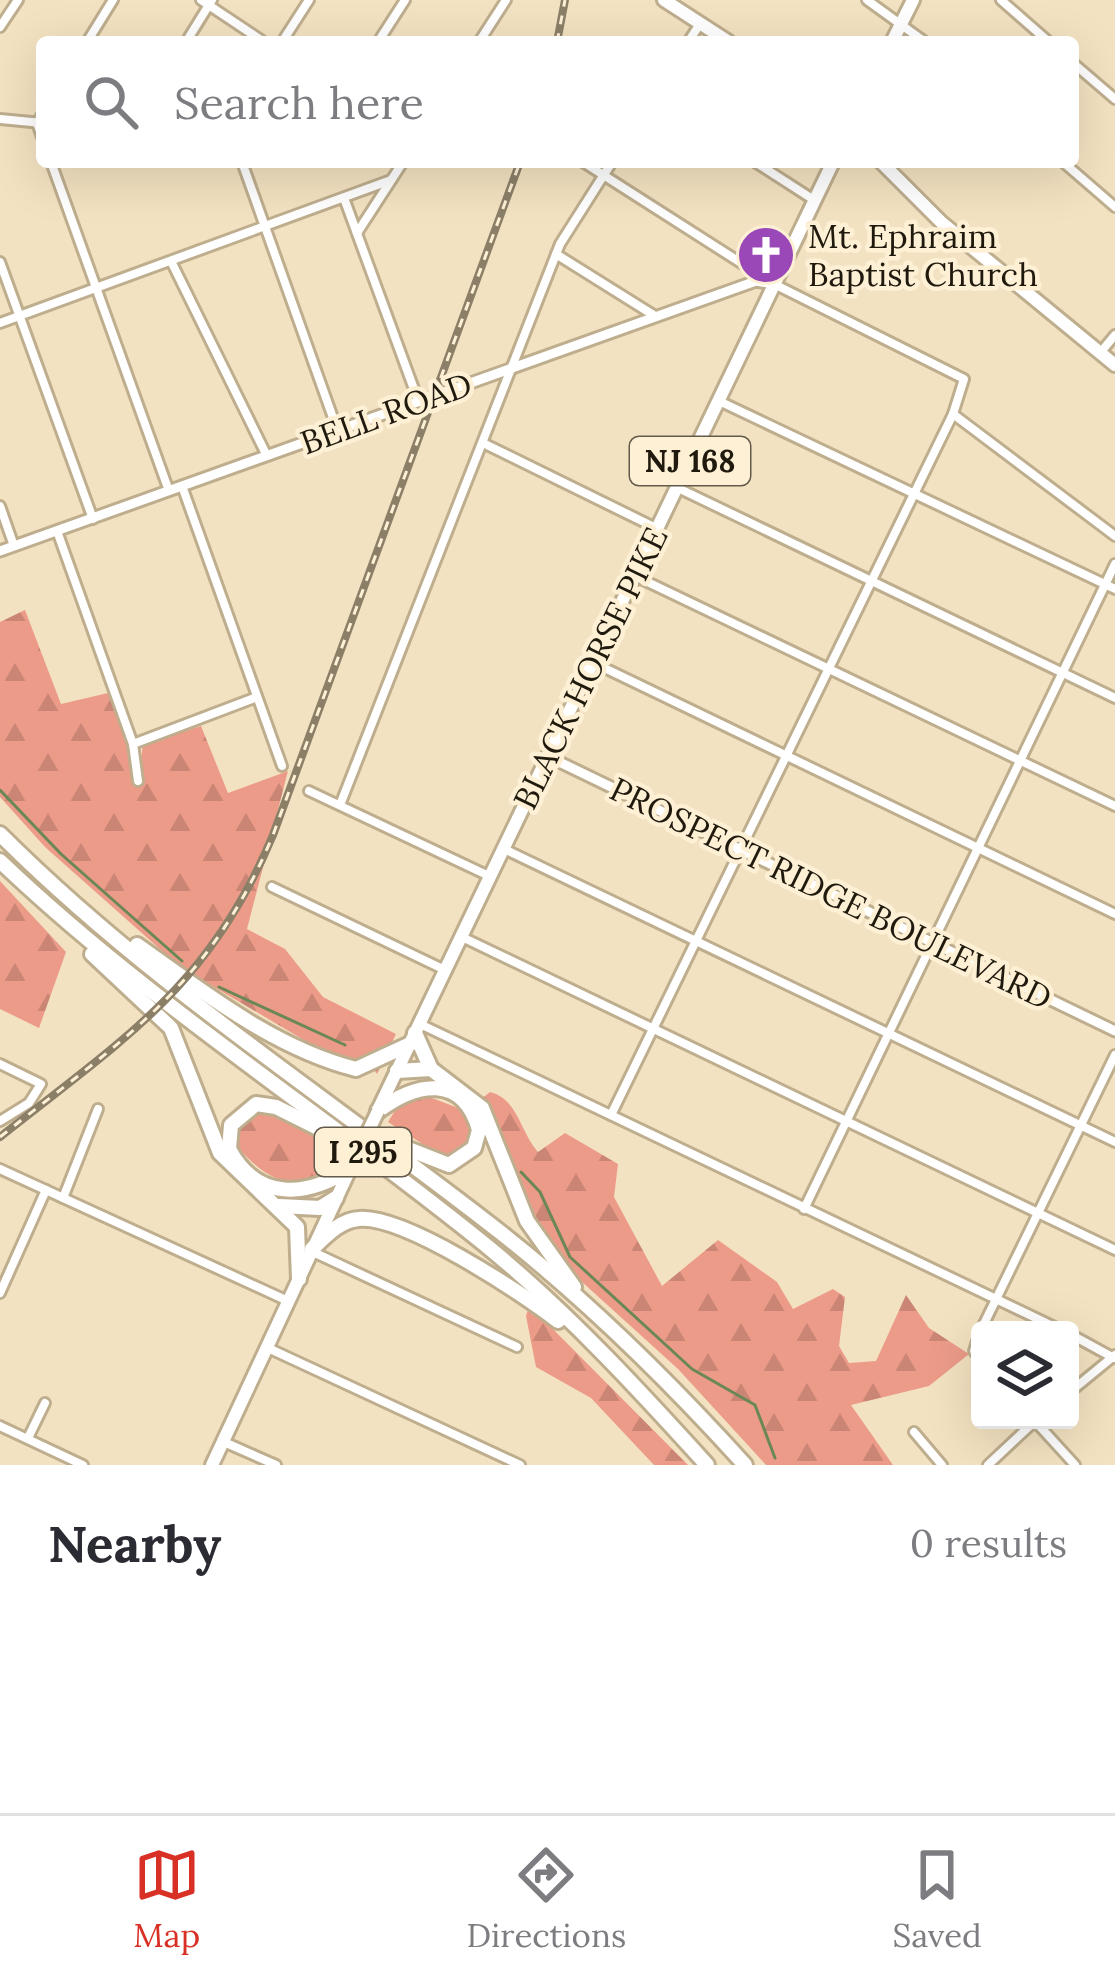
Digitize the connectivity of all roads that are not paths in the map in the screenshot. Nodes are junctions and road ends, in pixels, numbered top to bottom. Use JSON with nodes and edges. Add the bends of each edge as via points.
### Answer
{"nodes":[{"id":1,"x":18,"y":0,"type":"edge"},
{"id":2,"x":113,"y":0,"type":"edge"},
{"id":3,"x":309,"y":0,"type":"edge"},
{"id":4,"x":405,"y":0,"type":"edge"},
{"id":5,"x":506,"y":0,"type":"edge"},
{"id":6,"x":664,"y":0,"type":"edge"},
{"id":7,"x":867,"y":0,"type":"edge"},
{"id":8,"x":913,"y":0,"type":"edge"},
{"id":9,"x":1001,"y":0,"type":"edge"},
{"id":10,"x":207,"y":2,"type":"edge"},
{"id":11,"x":902,"y":22,"type":"junction"},
{"id":12,"x":700,"y":24,"type":"junction"},
{"id":13,"x":0,"y":27,"type":"edge"},
{"id":14,"x":91,"y":36,"type":"edge"},
{"id":15,"x":189,"y":36,"type":"edge"},
{"id":16,"x":255,"y":36,"type":"edge"},
{"id":17,"x":286,"y":36,"type":"edge"},
{"id":18,"x":382,"y":36,"type":"edge"},
{"id":19,"x":483,"y":36,"type":"edge"},
{"id":20,"x":692,"y":36,"type":"edge"},
{"id":21,"x":719,"y":36,"type":"edge"},
{"id":22,"x":895,"y":36,"type":"edge"},
{"id":23,"x":918,"y":36,"type":"edge"},
{"id":24,"x":1042,"y":36,"type":"edge"},
{"id":25,"x":1079,"y":68,"type":"edge"},
{"id":26,"x":1115,"y":99,"type":"edge"},
{"id":27,"x":0,"y":119,"type":"edge"},
{"id":28,"x":36,"y":120,"type":"edge"},
{"id":29,"x":53,"y":168,"type":"edge"},
{"id":30,"x":244,"y":168,"type":"edge"},
{"id":31,"x":399,"y":168,"type":"edge"},
{"id":32,"x":592,"y":168,"type":"edge"},
{"id":33,"x":609,"y":168,"type":"edge"},
{"id":34,"x":764,"y":168,"type":"edge"},
{"id":35,"x":829,"y":168,"type":"edge"},
{"id":36,"x":887,"y":168,"type":"edge"},
{"id":37,"x":1070,"y":168,"type":"edge"},
{"id":38,"x":604,"y":176,"type":"junction"},
{"id":39,"x":392,"y":180,"type":"junction"},
{"id":40,"x":344,"y":197,"type":"junction"},
{"id":41,"x":814,"y":200,"type":"junction"},
{"id":42,"x":1115,"y":207,"type":"edge"},
{"id":43,"x":267,"y":226,"type":"junction"},
{"id":44,"x":356,"y":233,"type":"junction"},
{"id":45,"x":556,"y":254,"type":"junction"},
{"id":46,"x":171,"y":261,"type":"junction"},
{"id":47,"x":0,"y":262,"type":"edge"},
{"id":48,"x":773,"y":284,"type":"junction"},
{"id":49,"x":96,"y":288,"type":"junction"},
{"id":50,"x":20,"y":316,"type":"junction"},
{"id":51,"x":656,"y":317,"type":"junction"},
{"id":52,"x":0,"y":323,"type":"edge"},
{"id":53,"x":1115,"y":334,"type":"edge"},
{"id":54,"x":1100,"y":352,"type":"junction"},
{"id":55,"x":1115,"y":365,"type":"edge"},
{"id":56,"x":513,"y":367,"type":"junction"},
{"id":57,"x":418,"y":400,"type":"junction"},
{"id":58,"x":718,"y":400,"type":"junction"},
{"id":59,"x":953,"y":414,"type":"junction"},
{"id":60,"x":338,"y":429,"type":"junction"},
{"id":61,"x":483,"y":443,"type":"junction"},
{"id":62,"x":267,"y":456,"type":"junction"},
{"id":63,"x":182,"y":486,"type":"junction"},
{"id":64,"x":678,"y":488,"type":"junction"},
{"id":65,"x":169,"y":491,"type":"junction"},
{"id":66,"x":913,"y":493,"type":"junction"},
{"id":67,"x":0,"y":506,"type":"edge"},
{"id":68,"x":93,"y":519,"type":"junction"},
{"id":69,"x":658,"y":528,"type":"junction"},
{"id":70,"x":57,"y":531,"type":"junction"},
{"id":71,"x":1115,"y":536,"type":"edge"},
{"id":72,"x":14,"y":546,"type":"junction"},
{"id":73,"x":0,"y":551,"type":"edge"},
{"id":74,"x":1115,"y":564,"type":"edge"},
{"id":75,"x":634,"y":576,"type":"junction"},
{"id":76,"x":872,"y":581,"type":"junction"},
{"id":77,"x":1110,"y":587,"type":"edge"},
{"id":78,"x":592,"y":662,"type":"junction"},
{"id":79,"x":828,"y":669,"type":"junction"},
{"id":80,"x":1061,"y":672,"type":"junction"},
{"id":81,"x":257,"y":697,"type":"junction"},
{"id":82,"x":1115,"y":698,"type":"edge"},
{"id":83,"x":133,"y":744,"type":"junction"},
{"id":84,"x":547,"y":756,"type":"junction"},
{"id":85,"x":785,"y":757,"type":"junction"},
{"id":86,"x":1020,"y":760,"type":"junction"},
{"id":87,"x":282,"y":766,"type":"dead end"},
{"id":88,"x":138,"y":781,"type":"dead end"},
{"id":89,"x":309,"y":791,"type":"dead end"},
{"id":90,"x":340,"y":806,"type":"junction"},
{"id":91,"x":1115,"y":806,"type":"edge"},
{"id":92,"x":0,"y":834,"type":"edge"},
{"id":93,"x":742,"y":847,"type":"junction"},
{"id":94,"x":502,"y":848,"type":"junction"},
{"id":95,"x":978,"y":848,"type":"junction"},
{"id":96,"x":0,"y":865,"type":"edge"},
{"id":97,"x":489,"y":875,"type":"junction"},
{"id":98,"x":272,"y":887,"type":"dead end"},
{"id":99,"x":58,"y":889,"type":"junction"},
{"id":100,"x":1115,"y":914,"type":"edge"},
{"id":101,"x":461,"y":936,"type":"junction"},
{"id":102,"x":931,"y":940,"type":"junction"},
{"id":103,"x":697,"y":941,"type":"junction"},
{"id":104,"x":445,"y":970,"type":"junction"},
{"id":105,"x":655,"y":1029,"type":"junction"},
{"id":106,"x":1115,"y":1031,"type":"edge"},
{"id":107,"x":889,"y":1033,"type":"junction"},
{"id":108,"x":415,"y":1034,"type":"junction"},
{"id":109,"x":1115,"y":1055,"type":"edge"},
{"id":110,"x":0,"y":1064,"type":"edge"},
{"id":111,"x":431,"y":1069,"type":"junction"},
{"id":112,"x":397,"y":1071,"type":"junction"},
{"id":113,"x":98,"y":1109,"type":"dead end"},
{"id":114,"x":378,"y":1111,"type":"junction"},
{"id":115,"x":344,"y":1114,"type":"junction"},
{"id":116,"x":611,"y":1115,"type":"junction"},
{"id":117,"x":0,"y":1121,"type":"edge"},
{"id":118,"x":847,"y":1121,"type":"junction"},
{"id":119,"x":1082,"y":1125,"type":"junction"},
{"id":120,"x":1115,"y":1142,"type":"edge"},
{"id":121,"x":352,"y":1164,"type":"junction"},
{"id":122,"x":0,"y":1169,"type":"edge"},
{"id":123,"x":398,"y":1179,"type":"junction"},
{"id":124,"x":46,"y":1190,"type":"junction"},
{"id":125,"x":63,"y":1198,"type":"junction"},
{"id":126,"x":336,"y":1198,"type":"junction"},
{"id":127,"x":269,"y":1200,"type":"junction"},
{"id":128,"x":804,"y":1209,"type":"junction"},
{"id":129,"x":1039,"y":1214,"type":"junction"},
{"id":130,"x":312,"y":1250,"type":"junction"},
{"id":131,"x":1115,"y":1250,"type":"edge"},
{"id":132,"x":299,"y":1279,"type":"junction"},
{"id":133,"x":0,"y":1292,"type":"edge"},
{"id":134,"x":288,"y":1301,"type":"junction"},
{"id":135,"x":996,"y":1301,"type":"junction"},
{"id":136,"x":595,"y":1313,"type":"junction"},
{"id":137,"x":986,"y":1321,"type":"edge"},
{"id":138,"x":1041,"y":1321,"type":"edge"},
{"id":139,"x":1079,"y":1339,"type":"edge"},
{"id":140,"x":590,"y":1340,"type":"junction"},
{"id":141,"x":267,"y":1347,"type":"junction"},
{"id":142,"x":517,"y":1347,"type":"dead end"},
{"id":143,"x":1114,"y":1357,"type":"edge"},
{"id":144,"x":1079,"y":1385,"type":"edge"},
{"id":145,"x":45,"y":1403,"type":"dead end"},
{"id":146,"x":0,"y":1426,"type":"edge"},
{"id":147,"x":1026,"y":1429,"type":"edge"},
{"id":148,"x":1043,"y":1429,"type":"edge"},
{"id":149,"x":914,"y":1432,"type":"dead end"},
{"id":150,"x":28,"y":1438,"type":"junction"},
{"id":151,"x":223,"y":1441,"type":"junction"},
{"id":152,"x":82,"y":1465,"type":"edge"},
{"id":153,"x":212,"y":1465,"type":"edge"},
{"id":154,"x":275,"y":1465,"type":"edge"},
{"id":155,"x":520,"y":1465,"type":"edge"},
{"id":156,"x":707,"y":1465,"type":"edge"},
{"id":157,"x":745,"y":1465,"type":"edge"},
{"id":158,"x":942,"y":1465,"type":"edge"},
{"id":159,"x":988,"y":1465,"type":"edge"},
{"id":160,"x":1075,"y":1465,"type":"edge"}],
"edges":[{"from":1,"to":13,"type":"street"},
{"from":2,"to":14,"type":"street"},
{"from":3,"to":17,"type":"street"},
{"from":4,"to":18,"type":"street"},
{"from":5,"to":19,"type":"street"},
{"from":6,"to":12,"type":"main road"},
{"from":7,"to":11,"type":"street"},
{"from":8,"to":11,"type":"main road"},
{"from":9,"to":24,"type":"street"},
{"from":10,"to":15,"type":"street"},
{"from":10,"to":16,"type":"street"},
{"from":11,"to":22,"type":"main road"},
{"from":11,"to":23,"type":"street"},
{"from":12,"to":20,"type":"street"},
{"from":12,"to":21,"type":"main road"},
{"from":25,"to":26,"type":"street"},
{"from":27,"to":28,"type":"street"},
{"from":29,"to":49,"type":"street"},
{"from":30,"to":43,"type":"street"},
{"from":31,"to":39,"type":"street"},
{"from":32,"to":38,"type":"street"},
{"from":33,"to":38,"type":"street"},
{"from":34,"to":41,"type":"street"},
{"from":35,"to":41,"type":"main road","name":"BLACK HORSE PIKE","number":"NJ 168"},
{"from":36,"to":54,"type":"main road","via":[[942,224]]},
{"from":37,"to":42,"type":"street"},
{"from":38,"to":45,"type":"street"},
{"from":38,"to":48,"type":"street"},
{"from":39,"to":40,"type":"street"},
{"from":39,"to":44,"type":"street"},
{"from":40,"to":43,"type":"street"},
{"from":40,"to":44,"type":"street"},
{"from":41,"to":48,"type":"main road","name":"BLACK HORSE PIKE","number":"NJ 168"},
{"from":43,"to":46,"type":"street"},
{"from":43,"to":60,"type":"street"},
{"from":44,"to":57,"type":"street"},
{"from":45,"to":51,"type":"street"},
{"from":45,"to":56,"type":"street"},
{"from":46,"to":49,"type":"street"},
{"from":46,"to":62,"type":"street"},
{"from":47,"to":50,"type":"street"},
{"from":48,"to":51,"type":"street","name":"BELL ROAD","via":[[756,281]]},
{"from":48,"to":58,"type":"main road","name":"BLACK HORSE PIKE","number":"NJ 168"},
{"from":48,"to":59,"type":"street","via":[[964,379]]},
{"from":49,"to":50,"type":"street"},
{"from":49,"to":65,"type":"street"},
{"from":50,"to":52,"type":"street"},
{"from":50,"to":68,"type":"street"},
{"from":51,"to":56,"type":"street","name":"BELL ROAD"},
{"from":53,"to":54,"type":"street"},
{"from":54,"to":55,"type":"main road"},
{"from":56,"to":57,"type":"street","name":"BELL ROAD"},
{"from":56,"to":61,"type":"street"},
{"from":57,"to":60,"type":"street","name":"BELL ROAD"},
{"from":58,"to":64,"type":"main road","name":"BLACK HORSE PIKE","number":"NJ 168"},
{"from":58,"to":66,"type":"street"},
{"from":59,"to":66,"type":"street"},
{"from":59,"to":71,"type":"street"},
{"from":60,"to":62,"type":"street","name":"BELL ROAD"},
{"from":61,"to":69,"type":"street"},
{"from":61,"to":90,"type":"street"},
{"from":62,"to":63,"type":"street","name":"BELL ROAD"},
{"from":63,"to":65,"type":"street","name":"BELL ROAD"},
{"from":63,"to":81,"type":"street"},
{"from":64,"to":69,"type":"main road","name":"BLACK HORSE PIKE","number":"NJ 168"},
{"from":64,"to":76,"type":"street"},
{"from":65,"to":68,"type":"street","name":"BELL ROAD"},
{"from":66,"to":76,"type":"street"},
{"from":66,"to":77,"type":"street"},
{"from":67,"to":72,"type":"street"},
{"from":68,"to":70,"type":"street","name":"BELL ROAD"},
{"from":69,"to":75,"type":"main road","name":"BLACK HORSE PIKE","number":"NJ 168"},
{"from":70,"to":72,"type":"street","name":"BELL ROAD"},
{"from":70,"to":83,"type":"street"},
{"from":72,"to":73,"type":"street","name":"BELL ROAD"},
{"from":74,"to":77,"type":"street"},
{"from":75,"to":78,"type":"main road","name":"BLACK HORSE PIKE","number":"NJ 168"},
{"from":75,"to":79,"type":"street"},
{"from":76,"to":79,"type":"street"},
{"from":76,"to":80,"type":"street"},
{"from":77,"to":80,"type":"street"},
{"from":78,"to":84,"type":"main road","name":"BLACK HORSE PIKE","number":"NJ 168"},
{"from":78,"to":85,"type":"street"},
{"from":79,"to":85,"type":"street"},
{"from":79,"to":86,"type":"street"},
{"from":80,"to":82,"type":"street"},
{"from":80,"to":86,"type":"street"},
{"from":81,"to":83,"type":"street"},
{"from":81,"to":87,"type":"street"},
{"from":83,"to":88,"type":"street"},
{"from":84,"to":93,"type":"street","name":"PROSPECT RIDGE BOULEVARD"},
{"from":84,"to":94,"type":"main road","name":"BLACK HORSE PIKE","number":"NJ 168"},
{"from":85,"to":93,"type":"street"},
{"from":85,"to":95,"type":"street"},
{"from":86,"to":91,"type":"street"},
{"from":86,"to":95,"type":"street"},
{"from":89,"to":90,"type":"street"},
{"from":90,"to":97,"type":"street"},
{"from":92,"to":99,"type":"highway","number":"I 295"},
{"from":93,"to":102,"type":"street","name":"PROSPECT RIDGE BOULEVARD"},
{"from":93,"to":103,"type":"street"},
{"from":94,"to":97,"type":"main road","name":"BLACK HORSE PIKE","number":"NJ 168"},
{"from":94,"to":103,"type":"street"},
{"from":95,"to":100,"type":"street"},
{"from":95,"to":102,"type":"street"},
{"from":96,"to":123,"type":"highway","number":"I 295"},
{"from":96,"to":127,"type":"highway","via":[[171,1028],[220,1154]]},
{"from":97,"to":101,"type":"main road","name":"BLACK HORSE PIKE","number":"NJ 168"},
{"from":98,"to":104,"type":"street"},
{"from":99,"to":108,"type":"highway","via":[[231,1011],[331,1062],[356,1069]]},
{"from":99,"to":115,"type":"highway","number":"I 295"},
{"from":101,"to":104,"type":"main road","name":"BLACK HORSE PIKE","number":"NJ 168"},
{"from":101,"to":105,"type":"street"},
{"from":102,"to":106,"type":"street","name":"PROSPECT RIDGE BOULEVARD"},
{"from":102,"to":107,"type":"street"},
{"from":103,"to":105,"type":"street"},
{"from":103,"to":107,"type":"street"},
{"from":104,"to":108,"type":"main road","name":"BLACK HORSE PIKE","number":"NJ 168"},
{"from":105,"to":116,"type":"street"},
{"from":105,"to":118,"type":"street"},
{"from":107,"to":118,"type":"street"},
{"from":107,"to":119,"type":"street"},
{"from":108,"to":111,"type":"highway"},
{"from":108,"to":112,"type":"main road","number":"NJ 168"},
{"from":108,"to":116,"type":"street"},
{"from":109,"to":119,"type":"street"},
{"from":110,"to":117,"type":"street","via":[[41,1084]]},
{"from":111,"to":112,"type":"highway"},
{"from":111,"to":136,"type":"highway","via":[[482,1108],[527,1220]]},
{"from":112,"to":114,"type":"main road","number":"NJ 168"},
{"from":113,"to":125,"type":"street"},
{"from":114,"to":115,"type":"highway","via":[[410,1088],[436,1089],[465,1102],[479,1135],[462,1160],[443,1165]]},
{"from":114,"to":121,"type":"main road","number":"NJ 168","bridge":true},
{"from":115,"to":136,"type":"highway","number":"I 295"},
{"from":116,"to":128,"type":"street"},
{"from":118,"to":128,"type":"street"},
{"from":118,"to":129,"type":"street"},
{"from":119,"to":120,"type":"street"},
{"from":119,"to":129,"type":"street"},
{"from":121,"to":123,"type":"highway","via":[[320,1188],[280,1189],[235,1160],[231,1125],[256,1104],[276,1107]]},
{"from":121,"to":126,"type":"main road","number":"NJ 168"},
{"from":122,"to":124,"type":"street"},
{"from":123,"to":140,"type":"highway","number":"I 295"},
{"from":124,"to":125,"type":"street"},
{"from":124,"to":133,"type":"street"},
{"from":125,"to":134,"type":"street"},
{"from":126,"to":127,"type":"highway","via":[[303,1210]]},
{"from":126,"to":130,"type":"main road","number":"NJ 168"},
{"from":127,"to":132,"type":"highway","via":[[296,1227]]},
{"from":128,"to":135,"type":"street"},
{"from":129,"to":131,"type":"street"},
{"from":129,"to":135,"type":"street"},
{"from":130,"to":132,"type":"main road","number":"NJ 168"},
{"from":130,"to":140,"type":"highway","via":[[358,1219],[397,1228],[476,1266]]},
{"from":130,"to":142,"type":"street"},
{"from":132,"to":134,"type":"main road","number":"NJ 168"},
{"from":134,"to":141,"type":"main road","number":"NJ 168"},
{"from":135,"to":137,"type":"street"},
{"from":135,"to":138,"type":"street"},
{"from":136,"to":157,"type":"highway","number":"I 295"},
{"from":139,"to":143,"type":"street"},
{"from":140,"to":156,"type":"highway","number":"I 295"},
{"from":141,"to":151,"type":"main road","number":"NJ 168"},
{"from":141,"to":155,"type":"street"},
{"from":143,"to":144,"type":"street"},
{"from":145,"to":150,"type":"street"},
{"from":146,"to":150,"type":"street"},
{"from":147,"to":159,"type":"street"},
{"from":148,"to":160,"type":"street"},
{"from":149,"to":158,"type":"street"},
{"from":150,"to":152,"type":"street"},
{"from":151,"to":153,"type":"main road","number":"NJ 168"},
{"from":151,"to":154,"type":"street"}]}
